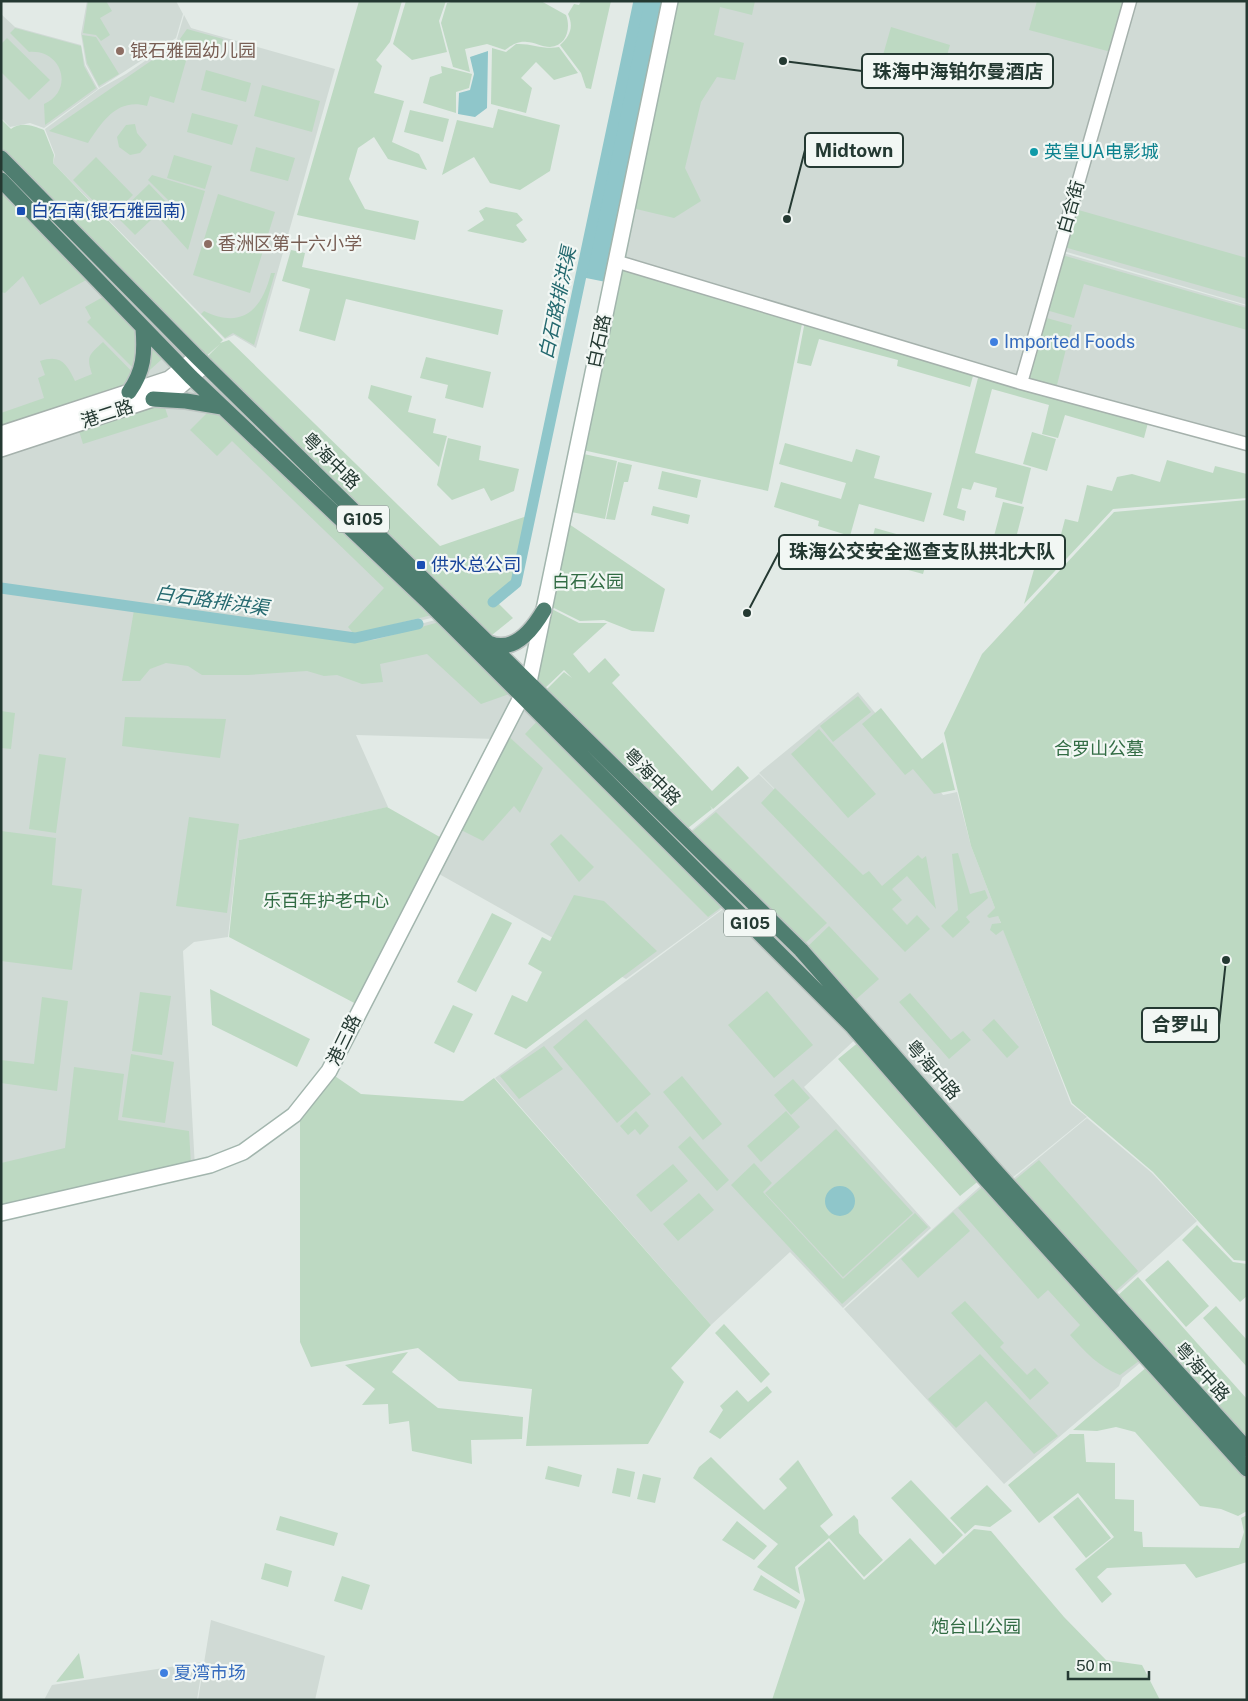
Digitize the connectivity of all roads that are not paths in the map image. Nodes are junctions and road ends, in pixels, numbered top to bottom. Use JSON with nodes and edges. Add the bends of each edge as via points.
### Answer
{"nodes":[{"id":1,"x":670,"y":1,"type":"edge"},
{"id":2,"x":1130,"y":1,"type":"edge"},
{"id":3,"x":1,"y":158,"type":"edge"},
{"id":4,"x":1,"y":180,"type":"edge"},
{"id":5,"x":615,"y":261,"type":"junction"},
{"id":6,"x":143,"y":328,"type":"junction"},
{"id":7,"x":201,"y":361,"type":"junction"},
{"id":8,"x":187,"y":373,"type":"junction"},
{"id":9,"x":1021,"y":383,"type":"junction"},
{"id":10,"x":129,"y":392,"type":"junction"},
{"id":11,"x":154,"y":399,"type":"junction"},
{"id":12,"x":222,"y":407,"type":"junction"},
{"id":13,"x":1,"y":434,"type":"edge"},
{"id":14,"x":1247,"y":444,"type":"edge"},
{"id":15,"x":1,"y":449,"type":"edge"},
{"id":16,"x":544,"y":610,"type":"junction"},
{"id":17,"x":489,"y":643,"type":"junction"},
{"id":18,"x":525,"y":688,"type":"junction"},
{"id":19,"x":1,"y":1213,"type":"edge"},
{"id":20,"x":1247,"y":1449,"type":"edge"},
{"id":21,"x":1247,"y":1469,"type":"edge"}],
"edges":[{"from":1,"to":5,"type":"main road","name":"白石路"},
{"from":2,"to":9,"type":"street","name":"白合街"},
{"from":3,"to":7,"type":"highway","name":"粤海中路","number":"G105"},
{"from":4,"to":6,"type":"highway","name":"粤海中路","number":"G105"},
{"from":5,"to":9,"type":"street"},
{"from":5,"to":16,"type":"main road","name":"白石路"},
{"from":6,"to":8,"type":"highway","name":"粤海中路","number":"G105"},
{"from":6,"to":10,"type":"highway","via":[[145,354],[142,368]]},
{"from":7,"to":8,"type":"main road"},
{"from":7,"to":17,"type":"highway","name":"粤海中路","number":"G105"},
{"from":8,"to":10,"type":"main road","name":"港二路"},
{"from":8,"to":11,"type":"main road","name":"港二路","via":[[179,387]]},
{"from":8,"to":12,"type":"highway","name":"粤海中路","number":"G105"},
{"from":9,"to":14,"type":"street"},
{"from":10,"to":13,"type":"main road","name":"港二路"},
{"from":11,"to":12,"type":"highway"},
{"from":11,"to":15,"type":"main road","name":"港二路"},
{"from":12,"to":18,"type":"highway","name":"粤海中路","number":"G105","via":[[426,600]]},
{"from":16,"to":17,"type":"highway","via":[[527,634],[513,643],[501,646]]},
{"from":16,"to":18,"type":"main road","name":"白石路"},
{"from":17,"to":18,"type":"highway","name":"粤海中路","number":"G105"},
{"from":18,"to":19,"type":"main road","name":"港三路","via":[[329,1071],[294,1115],[243,1152],[210,1165]]},
{"from":18,"to":20,"type":"highway","name":"粤海中路","number":"G105","via":[[801,950]]},
{"from":18,"to":21,"type":"highway","name":"粤海中路","number":"G105","via":[[853,1027]]}]}
